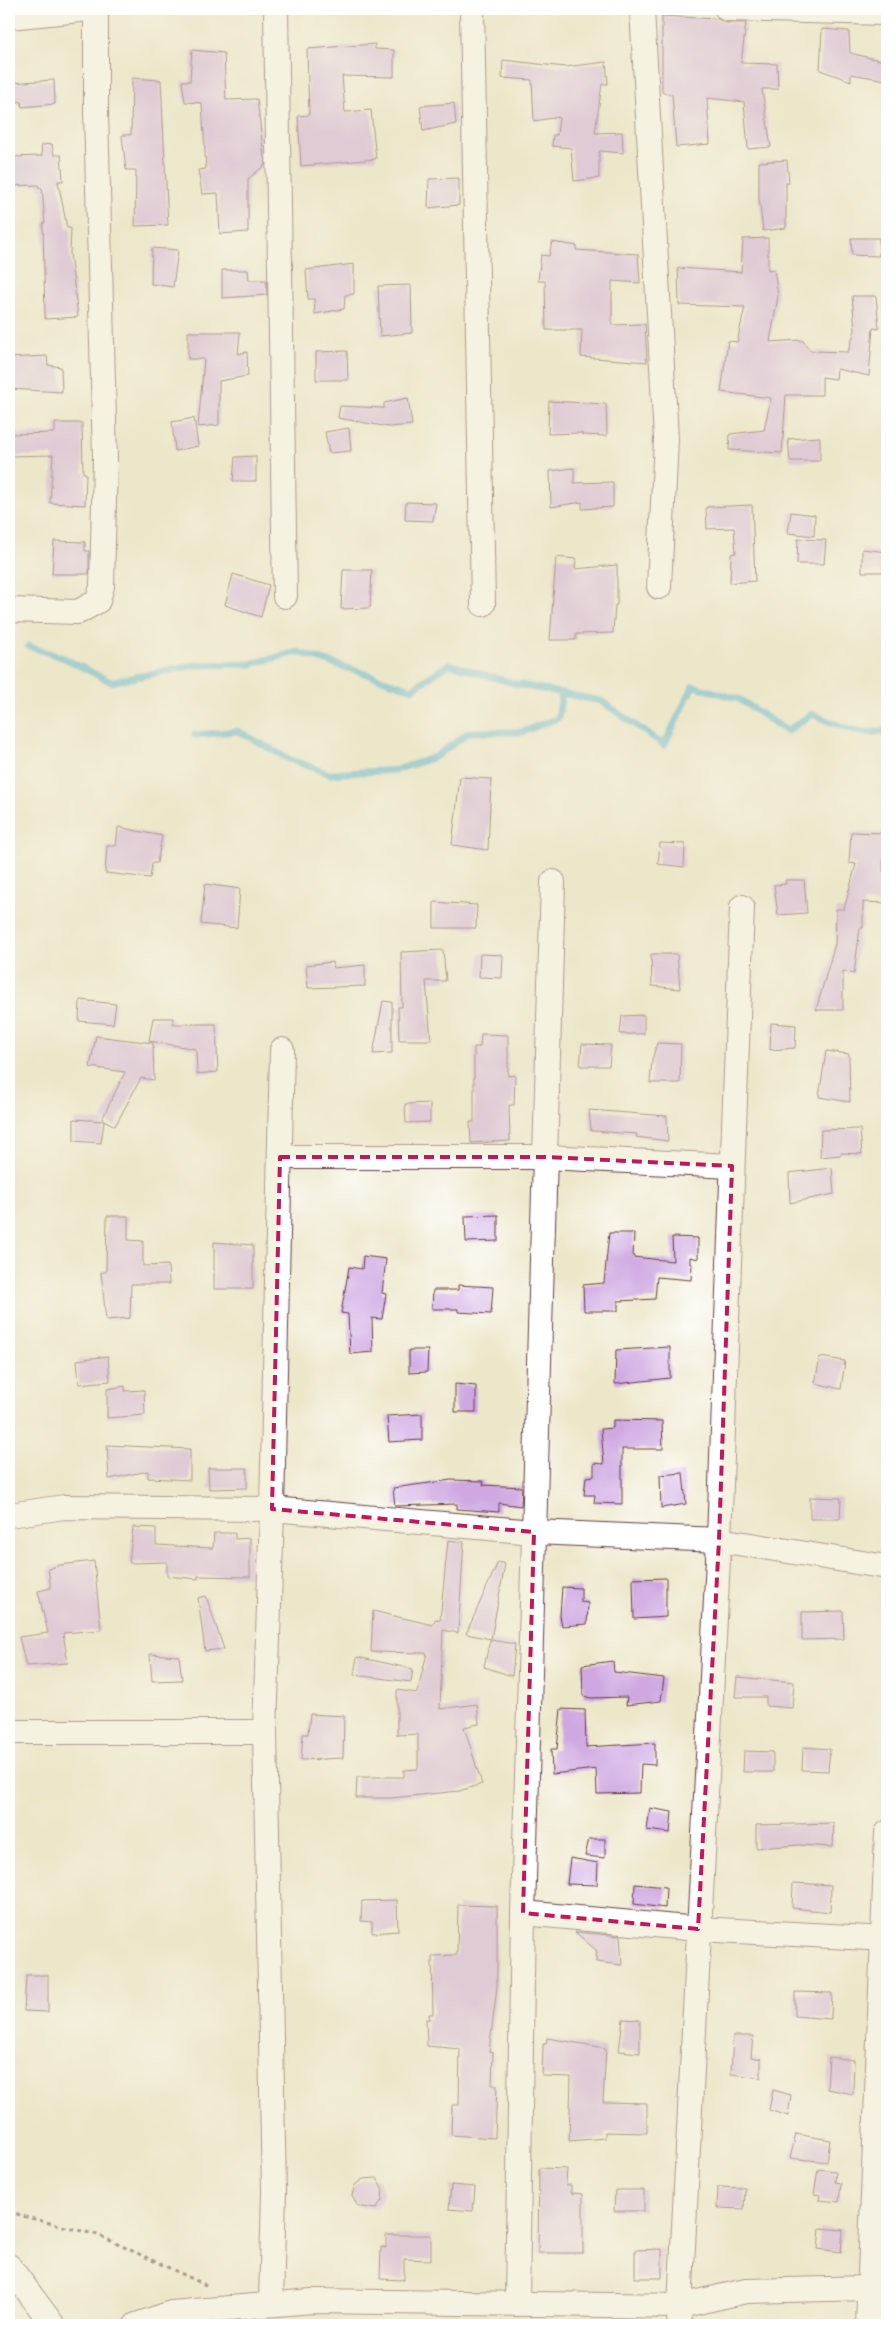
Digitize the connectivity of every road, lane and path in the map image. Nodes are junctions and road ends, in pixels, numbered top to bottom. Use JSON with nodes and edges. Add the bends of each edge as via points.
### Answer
{"nodes":[{"id":1,"x":90,"y":9,"type":"edge"},
{"id":2,"x":96,"y":9,"type":"edge"},
{"id":3,"x":276,"y":9,"type":"edge"},
{"id":4,"x":472,"y":9,"type":"edge"},
{"id":5,"x":642,"y":9,"type":"edge"},
{"id":6,"x":727,"y":9,"type":"edge"},
{"id":7,"x":887,"y":13,"type":"edge"},
{"id":8,"x":9,"y":18,"type":"edge"},
{"id":9,"x":659,"y":587,"type":"dead end"},
{"id":10,"x":285,"y":596,"type":"dead end"},
{"id":11,"x":483,"y":604,"type":"dead end"},
{"id":12,"x":9,"y":610,"type":"edge"},
{"id":13,"x":553,"y":882,"type":"dead end"},
{"id":14,"x":742,"y":907,"type":"dead end"},
{"id":15,"x":282,"y":1050,"type":"dead end"},
{"id":16,"x":280,"y":1157,"type":"junction"},
{"id":17,"x":545,"y":1157,"type":"junction"},
{"id":18,"x":732,"y":1166,"type":"junction"},
{"id":19,"x":272,"y":1509,"type":"junction"},
{"id":20,"x":9,"y":1514,"type":"edge"},
{"id":21,"x":534,"y":1532,"type":"junction"},
{"id":22,"x":719,"y":1540,"type":"junction"},
{"id":23,"x":887,"y":1566,"type":"edge"},
{"id":24,"x":9,"y":1732,"type":"edge"},
{"id":25,"x":265,"y":1732,"type":"junction"},
{"id":26,"x":887,"y":1833,"type":"edge"},
{"id":27,"x":522,"y":1913,"type":"junction"},
{"id":28,"x":698,"y":1928,"type":"junction"},
{"id":29,"x":885,"y":1939,"type":"edge"},
{"id":30,"x":9,"y":2210,"type":"edge"},
{"id":31,"x":9,"y":2266,"type":"edge"},
{"id":32,"x":878,"y":2285,"type":"edge"},
{"id":33,"x":214,"y":2289,"type":"dead end"},
{"id":34,"x":271,"y":2303,"type":"junction"},
{"id":35,"x":517,"y":2304,"type":"junction"},
{"id":36,"x":680,"y":2316,"type":"edge"},
{"id":37,"x":169,"y":2319,"type":"edge"},
{"id":38,"x":53,"y":2325,"type":"edge"},
{"id":39,"x":136,"y":2325,"type":"edge"},
{"id":40,"x":868,"y":2325,"type":"edge"}],
"edges":[{"from":1,"to":8,"type":"street"},
{"from":2,"to":12,"type":"street","via":[[105,459],[102,586],[98,601],[78,612]]},
{"from":3,"to":10,"type":"street"},
{"from":4,"to":11,"type":"street"},
{"from":5,"to":9,"type":"street","via":[[666,439]]},
{"from":6,"to":7,"type":"street"},
{"from":13,"to":17,"type":"street"},
{"from":14,"to":18,"type":"street"},
{"from":15,"to":16,"type":"street"},
{"from":16,"to":17,"type":"street"},
{"from":16,"to":19,"type":"street"},
{"from":17,"to":18,"type":"street"},
{"from":17,"to":21,"type":"street"},
{"from":18,"to":22,"type":"street"},
{"from":19,"to":20,"type":"street","via":[[65,1508]]},
{"from":19,"to":21,"type":"street"},
{"from":19,"to":25,"type":"street"},
{"from":21,"to":22,"type":"street"},
{"from":21,"to":27,"type":"street"},
{"from":22,"to":23,"type":"street"},
{"from":22,"to":28,"type":"street"},
{"from":24,"to":25,"type":"street"},
{"from":25,"to":34,"type":"street","via":[[274,2192]]},
{"from":26,"to":29,"type":"street"},
{"from":27,"to":28,"type":"street"},
{"from":27,"to":35,"type":"street"},
{"from":28,"to":29,"type":"street"},
{"from":28,"to":36,"type":"street"},
{"from":29,"to":32,"type":"street"},
{"from":30,"to":33,"type":"path","via":[[98,2235]]},
{"from":31,"to":38,"type":"street"},
{"from":32,"to":36,"type":"street","via":[[746,2291]]},
{"from":32,"to":40,"type":"street"},
{"from":34,"to":35,"type":"street"},
{"from":34,"to":37,"type":"street"},
{"from":35,"to":36,"type":"street"},
{"from":37,"to":39,"type":"street"}]}
